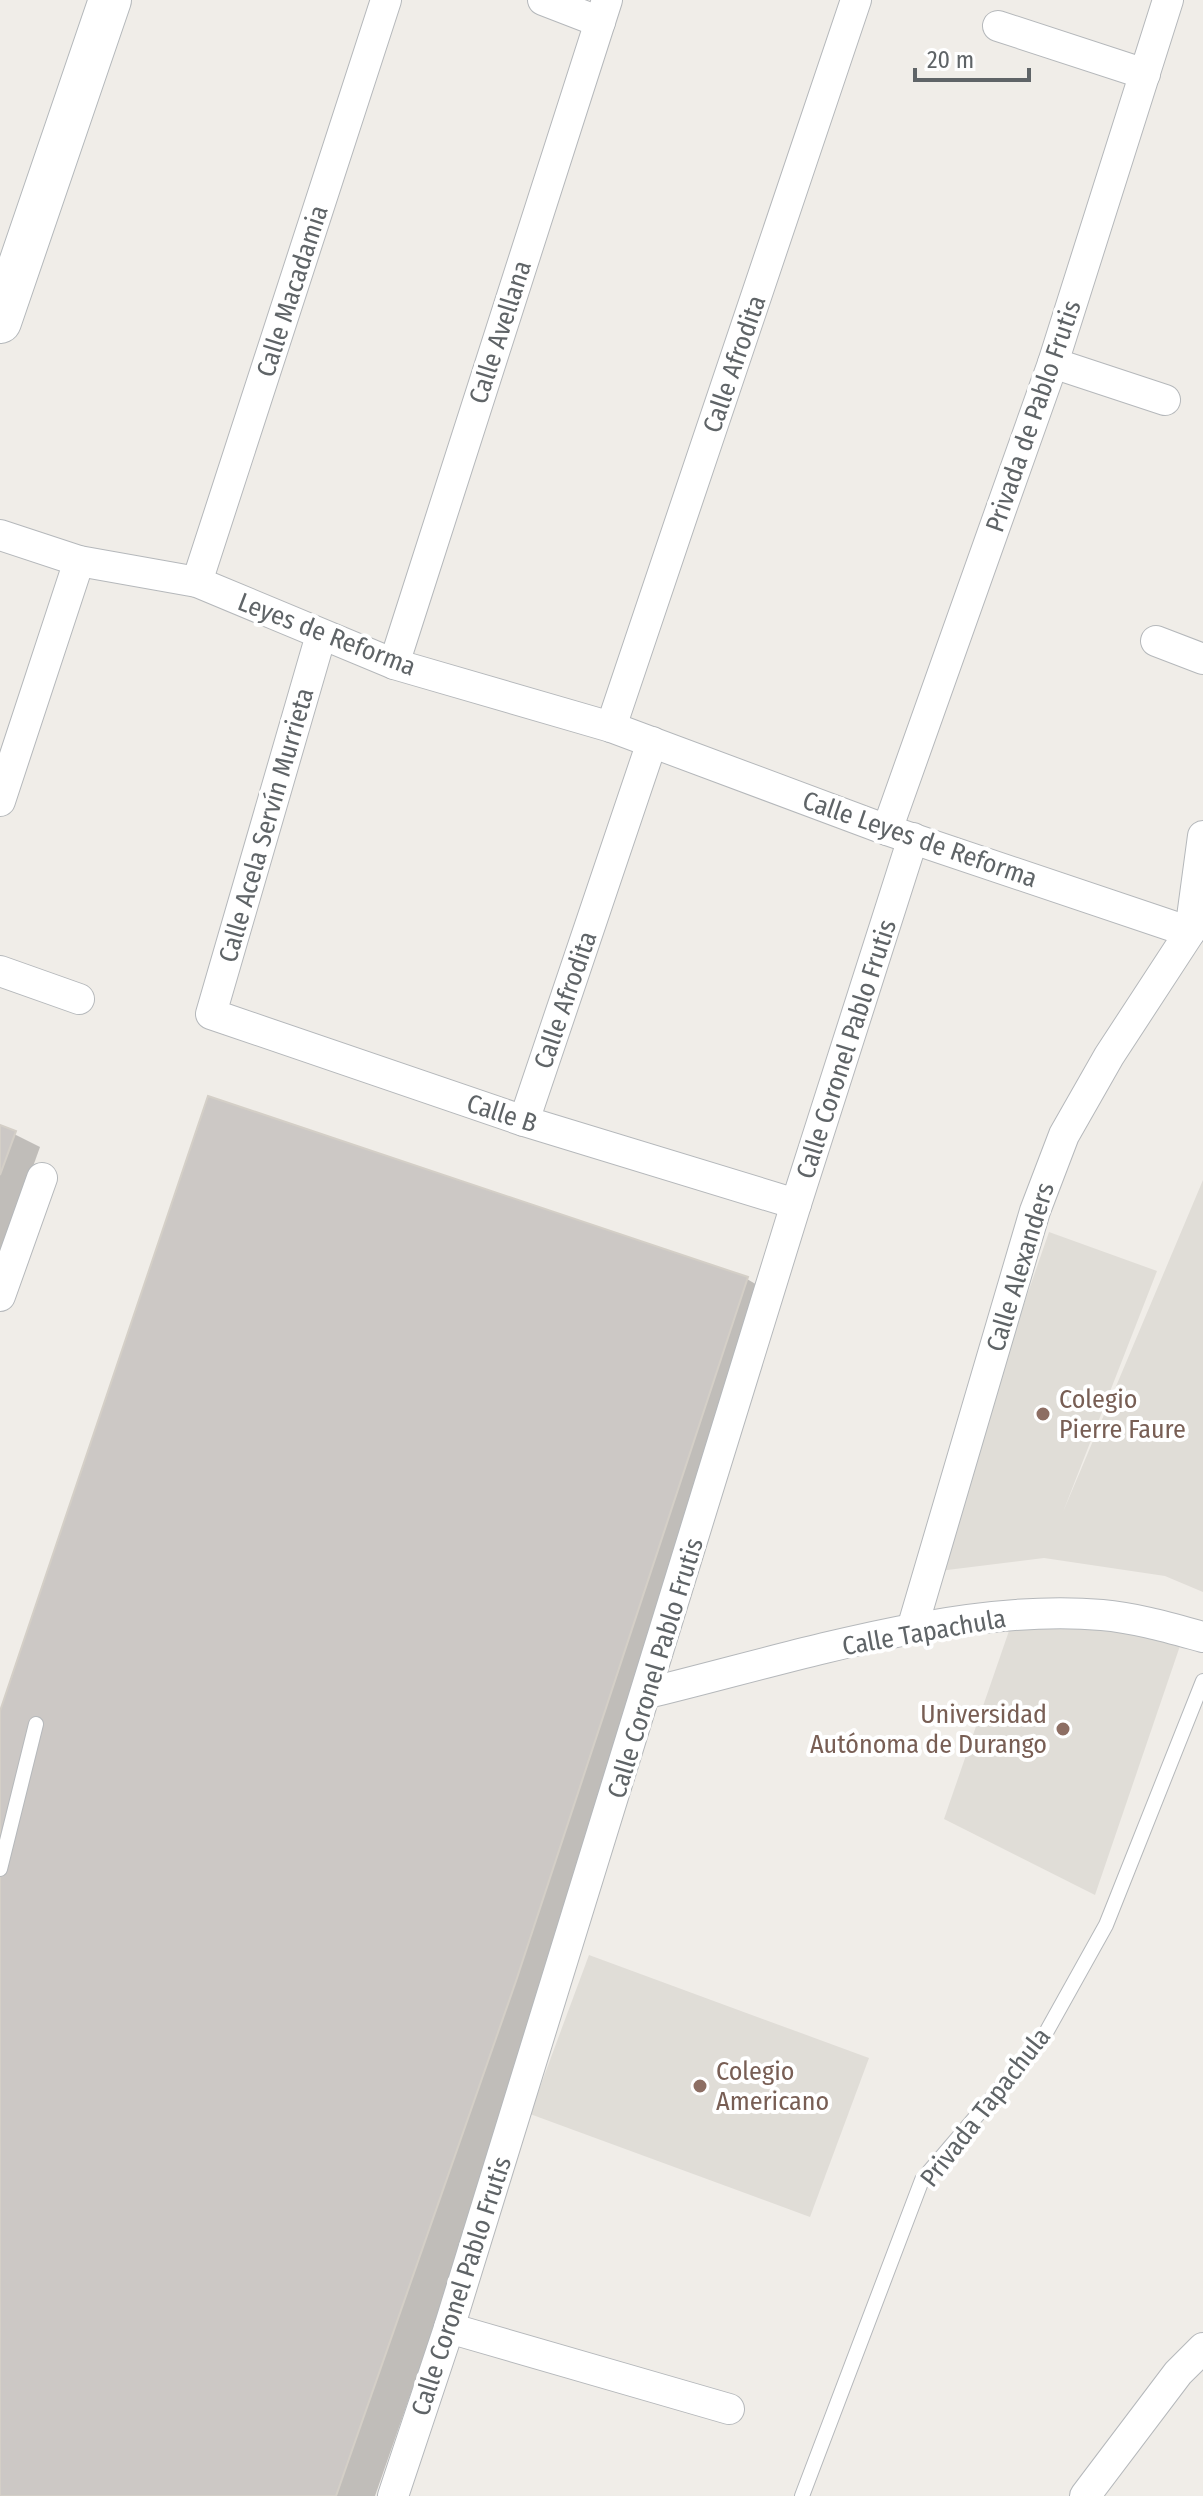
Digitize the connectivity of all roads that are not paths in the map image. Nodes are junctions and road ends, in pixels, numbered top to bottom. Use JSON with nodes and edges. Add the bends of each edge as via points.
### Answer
{"nodes":[{"id":1,"x":110,"y":0,"type":"edge"},
{"id":2,"x":386,"y":0,"type":"edge"},
{"id":3,"x":543,"y":0,"type":"edge"},
{"id":4,"x":856,"y":0,"type":"edge"},
{"id":5,"x":1168,"y":0,"type":"edge"},
{"id":6,"x":603,"y":11,"type":"edge"},
{"id":7,"x":998,"y":26,"type":"dead end"},
{"id":8,"x":1145,"y":74,"type":"junction"},
{"id":9,"x":0,"y":322,"type":"edge"},
{"id":10,"x":1053,"y":363,"type":"junction"},
{"id":11,"x":1165,"y":400,"type":"dead end"},
{"id":12,"x":0,"y":535,"type":"edge"},
{"id":13,"x":79,"y":561,"type":"junction"},
{"id":14,"x":197,"y":582,"type":"junction"},
{"id":15,"x":321,"y":635,"type":"junction"},
{"id":16,"x":1156,"y":641,"type":"dead end"},
{"id":17,"x":1203,"y":659,"type":"edge"},
{"id":18,"x":394,"y":664,"type":"junction"},
{"id":19,"x":611,"y":727,"type":"junction"},
{"id":20,"x":652,"y":742,"type":"junction"},
{"id":21,"x":0,"y":801,"type":"edge"},
{"id":22,"x":900,"y":834,"type":"junction"},
{"id":23,"x":1203,"y":836,"type":"edge"},
{"id":24,"x":1190,"y":932,"type":"junction"},
{"id":25,"x":0,"y":971,"type":"edge"},
{"id":26,"x":79,"y":999,"type":"dead end"},
{"id":27,"x":211,"y":1014,"type":"joint"},
{"id":28,"x":524,"y":1121,"type":"junction"},
{"id":29,"x":42,"y":1178,"type":"dead end"},
{"id":30,"x":796,"y":1204,"type":"junction"},
{"id":31,"x":0,"y":1293,"type":"edge"},
{"id":32,"x":912,"y":1629,"type":"junction"},
{"id":33,"x":1203,"y":1637,"type":"edge"},
{"id":34,"x":1203,"y":1681,"type":"edge"},
{"id":35,"x":648,"y":1693,"type":"junction"},
{"id":36,"x":36,"y":1724,"type":"dead end"},
{"id":37,"x":0,"y":1869,"type":"edge"},
{"id":38,"x":449,"y":2328,"type":"junction"},
{"id":39,"x":1203,"y":2348,"type":"edge"},
{"id":40,"x":729,"y":2409,"type":"dead end"},
{"id":41,"x":393,"y":2496,"type":"edge"},
{"id":42,"x":802,"y":2496,"type":"edge"},
{"id":43,"x":1085,"y":2496,"type":"edge"}],
"edges":[{"from":1,"to":9,"type":"main road"},
{"from":2,"to":14,"type":"street","name":"Calle Macadamia"},
{"from":3,"to":6,"type":"street"},
{"from":4,"to":19,"type":"street","name":"Calle Afrodita"},
{"from":5,"to":8,"type":"street","name":"Privada de Pablo Frutis"},
{"from":6,"to":18,"type":"street","name":"Calle Avellana"},
{"from":7,"to":8,"type":"street"},
{"from":8,"to":10,"type":"street","name":"Privada de Pablo Frutis"},
{"from":10,"to":11,"type":"street"},
{"from":10,"to":22,"type":"street","name":"Privada de Pablo Frutis"},
{"from":12,"to":13,"type":"street","name":"Leyes de Reforma"},
{"from":13,"to":14,"type":"street","name":"Leyes de Reforma"},
{"from":13,"to":21,"type":"street"},
{"from":14,"to":15,"type":"street","name":"Leyes de Reforma"},
{"from":15,"to":18,"type":"street","name":"Leyes de Reforma"},
{"from":15,"to":27,"type":"street","name":"Calle Acela Servín Murrieta"},
{"from":16,"to":17,"type":"street"},
{"from":18,"to":19,"type":"street","name":"Leyes de Reforma"},
{"from":19,"to":20,"type":"street","name":"Leyes de Reforma"},
{"from":20,"to":22,"type":"street","name":"Calle Leyes de Reforma"},
{"from":20,"to":28,"type":"street","name":"Calle Afrodita"},
{"from":22,"to":24,"type":"street","name":"Calle Leyes de Reforma"},
{"from":22,"to":30,"type":"street","name":"Calle Coronel Pablo Frutis"},
{"from":23,"to":24,"type":"street"},
{"from":24,"to":32,"type":"street","name":"Calle Alexanders","via":[[1064,1135],[1035,1211]]},
{"from":25,"to":26,"type":"street"},
{"from":27,"to":28,"type":"street","name":"Calle B"},
{"from":28,"to":30,"type":"street","name":"Calle B"},
{"from":29,"to":31,"type":"street"},
{"from":30,"to":35,"type":"street","name":"Calle Coronel Pablo Frutis"},
{"from":32,"to":33,"type":"street","name":"Calle Tapachula","via":[[1039,1613],[1078,1614]]},
{"from":32,"to":35,"type":"street","name":"Calle Tapachula"},
{"from":34,"to":42,"type":"lane","name":"Privada Tapachula","via":[[1106,1925],[1043,2038],[922,2180]]},
{"from":35,"to":38,"type":"street","name":"Calle Coronel Pablo Frutis"},
{"from":36,"to":37,"type":"lane"},
{"from":38,"to":40,"type":"street"},
{"from":38,"to":41,"type":"street","name":"Calle Coronel Pablo Frutis"},
{"from":39,"to":43,"type":"street"}]}
